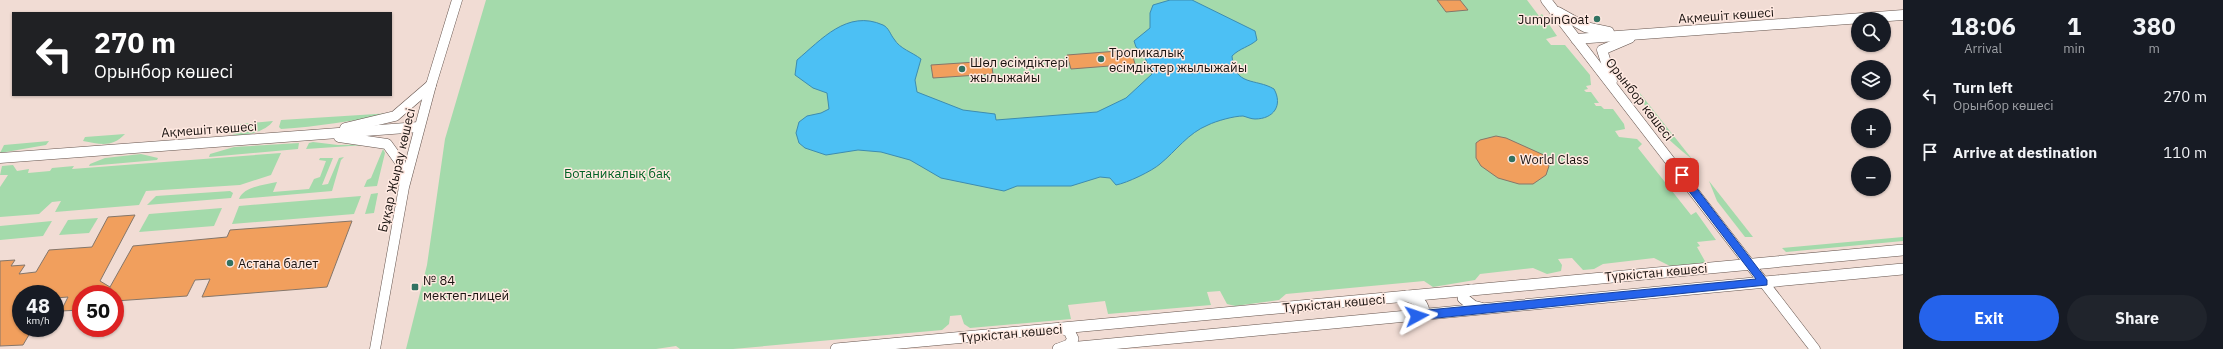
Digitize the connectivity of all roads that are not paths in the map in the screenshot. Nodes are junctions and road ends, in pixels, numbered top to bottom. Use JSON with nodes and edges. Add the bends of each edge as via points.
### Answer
{"nodes":[{"id":1,"x":457,"y":0,"type":"edge"},
{"id":2,"x":1546,"y":0,"type":"edge"},
{"id":3,"x":1553,"y":9,"type":"junction"},
{"id":4,"x":1903,"y":15,"type":"edge"},
{"id":5,"x":1637,"y":35,"type":"junction"},
{"id":6,"x":1576,"y":39,"type":"junction"},
{"id":7,"x":431,"y":85,"type":"junction"},
{"id":8,"x":1614,"y":88,"type":"junction"},
{"id":9,"x":419,"y":127,"type":"junction"},
{"id":10,"x":322,"y":134,"type":"junction"},
{"id":11,"x":0,"y":158,"type":"edge"},
{"id":12,"x":404,"y":187,"type":"junction"},
{"id":13,"x":1903,"y":250,"type":"edge"},
{"id":14,"x":1750,"y":264,"type":"junction"},
{"id":15,"x":1903,"y":269,"type":"edge"},
{"id":16,"x":1764,"y":282,"type":"junction"},
{"id":17,"x":1470,"y":290,"type":"junction"},
{"id":18,"x":1406,"y":296,"type":"junction"},
{"id":19,"x":1486,"y":309,"type":"junction"},
{"id":20,"x":1417,"y":316,"type":"junction"},
{"id":21,"x":1130,"y":322,"type":"junction"},
{"id":22,"x":1061,"y":328,"type":"junction"},
{"id":23,"x":1125,"y":343,"type":"junction"},
{"id":24,"x":375,"y":349,"type":"edge"},
{"id":25,"x":836,"y":349,"type":"edge"},
{"id":26,"x":1057,"y":349,"type":"edge"},
{"id":27,"x":1815,"y":349,"type":"edge"}],
"edges":[{"from":1,"to":7,"type":"street","name":"Бұқар Жырау көшесі"},
{"from":2,"to":3,"type":"street","name":"Орынбор көшесі"},
{"from":3,"to":5,"type":"street","via":[[1589,29]]},
{"from":3,"to":6,"type":"street","name":"Орынбор көшесі"},
{"from":4,"to":5,"type":"street","name":"Ақмешіт көшесі"},
{"from":5,"to":6,"type":"street","name":"Ақмешіт көшесі"},
{"from":5,"to":8,"type":"street","via":[[1602,50]]},
{"from":6,"to":8,"type":"street","name":"Орынбор көшесі"},
{"from":7,"to":9,"type":"street","name":"Бұқар Жырау көшесі"},
{"from":7,"to":10,"type":"street","via":[[393,117]]},
{"from":8,"to":14,"type":"street","name":"Орынбор көшесі"},
{"from":9,"to":10,"type":"street","name":"Ақмешіт көшесі"},
{"from":9,"to":12,"type":"street","name":"Бұқар Жырау көшесі"},
{"from":10,"to":11,"type":"street","name":"Ақмешіт көшесі"},
{"from":10,"to":12,"type":"street","via":[[387,144],[400,162]]},
{"from":12,"to":24,"type":"street","name":"Бұқар Жырау көшесі"},
{"from":13,"to":14,"type":"main road","name":"Түркістан көшесі"},
{"from":14,"to":16,"type":"street","name":"Орынбор көшесі"},
{"from":14,"to":17,"type":"main road","name":"Түркістан көшесі"},
{"from":15,"to":16,"type":"main road","name":"Түркістан көшесі"},
{"from":16,"to":19,"type":"main road","name":"Түркістан көшесі"},
{"from":16,"to":27,"type":"street","name":"Орынбор көшесі"},
{"from":17,"to":18,"type":"main road","name":"Түркістан көшесі"},
{"from":17,"to":19,"type":"main road","via":[[1464,292],[1463,298],[1466,302]]},
{"from":18,"to":20,"type":"main road","via":[[1420,301],[1424,306],[1424,311]]},
{"from":18,"to":21,"type":"main road","name":"Түркістан көшесі"},
{"from":19,"to":20,"type":"main road","name":"Түркістан көшесі"},
{"from":20,"to":23,"type":"main road","name":"Түркістан көшесі"},
{"from":21,"to":22,"type":"main road","name":"Түркістан көшесі"},
{"from":21,"to":23,"type":"main road","via":[[1119,325],[1115,330],[1119,341]]},
{"from":22,"to":25,"type":"main road","name":"Түркістан көшесі"},
{"from":22,"to":26,"type":"main road","via":[[1068,330],[1073,339],[1069,345]]},
{"from":23,"to":26,"type":"main road","name":"Түркістан көшесі"}]}
